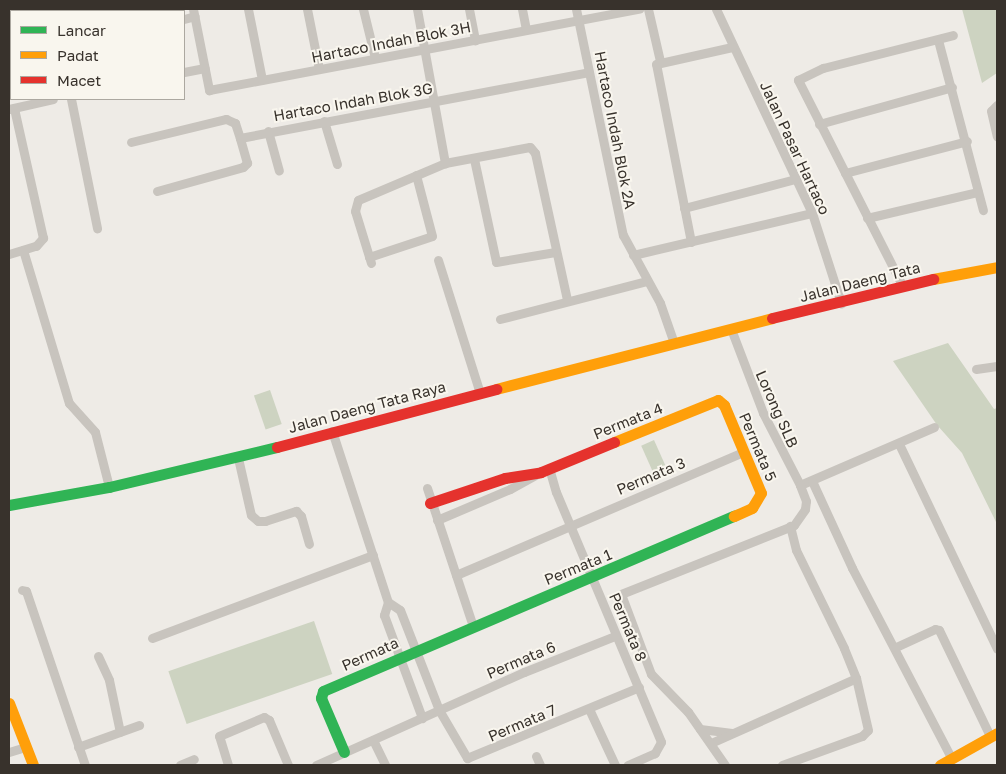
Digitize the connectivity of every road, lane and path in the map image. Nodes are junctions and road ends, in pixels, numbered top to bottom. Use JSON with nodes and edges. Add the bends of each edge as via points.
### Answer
{"nodes":[{"id":1,"x":248,"y":9,"type":"edge"},
{"id":2,"x":307,"y":9,"type":"edge"},
{"id":3,"x":363,"y":9,"type":"edge"},
{"id":4,"x":417,"y":9,"type":"edge"},
{"id":5,"x":469,"y":9,"type":"edge"},
{"id":6,"x":522,"y":9,"type":"edge"},
{"id":7,"x":576,"y":9,"type":"edge"},
{"id":8,"x":639,"y":9,"type":"edge"},
{"id":9,"x":648,"y":9,"type":"edge"},
{"id":10,"x":716,"y":9,"type":"edge"},
{"id":11,"x":628,"y":10,"type":"edge"},
{"id":12,"x":194,"y":12,"type":"edge"},
{"id":13,"x":578,"y":21,"type":"junction"},
{"id":14,"x":526,"y":30,"type":"junction"},
{"id":15,"x":953,"y":35,"type":"dead end"},
{"id":16,"x":476,"y":40,"type":"junction"},
{"id":17,"x":938,"y":40,"type":"junction"},
{"id":18,"x":732,"y":47,"type":"junction"},
{"id":19,"x":425,"y":48,"type":"junction"},
{"id":20,"x":375,"y":58,"type":"junction"},
{"id":21,"x":660,"y":61,"type":"junction"},
{"id":22,"x":205,"y":68,"type":"junction"},
{"id":23,"x":319,"y":69,"type":"junction"},
{"id":24,"x":185,"y":72,"type":"edge"},
{"id":25,"x":589,"y":72,"type":"junction"},
{"id":26,"x":262,"y":80,"type":"junction"},
{"id":27,"x":952,"y":88,"type":"junction"},
{"id":28,"x":44,"y":100,"type":"edge"},
{"id":29,"x":72,"y":100,"type":"edge"},
{"id":30,"x":435,"y":102,"type":"junction"},
{"id":31,"x":997,"y":105,"type":"edge"},
{"id":32,"x":11,"y":109,"type":"edge"},
{"id":33,"x":324,"y":121,"type":"junction"},
{"id":34,"x":819,"y":124,"type":"junction"},
{"id":35,"x":268,"y":131,"type":"junction"},
{"id":36,"x":997,"y":136,"type":"edge"},
{"id":37,"x":240,"y":138,"type":"junction"},
{"id":38,"x":967,"y":141,"type":"junction"},
{"id":39,"x":131,"y":142,"type":"dead end"},
{"id":40,"x":474,"y":159,"type":"junction"},
{"id":41,"x":445,"y":163,"type":"junction"},
{"id":42,"x":337,"y":164,"type":"dead end"},
{"id":43,"x":279,"y":171,"type":"dead end"},
{"id":44,"x":845,"y":173,"type":"junction"},
{"id":45,"x":416,"y":175,"type":"junction"},
{"id":46,"x":795,"y":179,"type":"junction"},
{"id":47,"x":157,"y":191,"type":"dead end"},
{"id":48,"x":978,"y":192,"type":"junction"},
{"id":49,"x":684,"y":208,"type":"junction"},
{"id":50,"x":983,"y":210,"type":"dead end"},
{"id":51,"x":812,"y":213,"type":"junction"},
{"id":52,"x":867,"y":218,"type":"junction"},
{"id":53,"x":97,"y":228,"type":"dead end"},
{"id":54,"x":690,"y":242,"type":"junction"},
{"id":55,"x":22,"y":250,"type":"junction"},
{"id":56,"x":555,"y":252,"type":"junction"},
{"id":57,"x":9,"y":254,"type":"edge"},
{"id":58,"x":633,"y":255,"type":"junction"},
{"id":59,"x":438,"y":260,"type":"dead end"},
{"id":60,"x":997,"y":267,"type":"edge"},
{"id":61,"x":647,"y":280,"type":"junction"},
{"id":62,"x":902,"y":285,"type":"junction"},
{"id":63,"x":567,"y":300,"type":"junction"},
{"id":64,"x":841,"y":302,"type":"junction"},
{"id":65,"x":500,"y":319,"type":"dead end"},
{"id":66,"x":731,"y":329,"type":"junction"},
{"id":67,"x":674,"y":343,"type":"junction"},
{"id":68,"x":997,"y":366,"type":"edge"},
{"id":69,"x":976,"y":369,"type":"dead end"},
{"id":70,"x":480,"y":393,"type":"junction"},
{"id":71,"x":715,"y":401,"type":"joint"},
{"id":72,"x":934,"y":427,"type":"dead end"},
{"id":73,"x":332,"y":431,"type":"junction"},
{"id":74,"x":899,"y":444,"type":"junction"},
{"id":75,"x":743,"y":452,"type":"junction"},
{"id":76,"x":238,"y":458,"type":"junction"},
{"id":77,"x":547,"y":469,"type":"junction"},
{"id":78,"x":812,"y":482,"type":"junction"},
{"id":79,"x":800,"y":485,"type":"junction"},
{"id":80,"x":109,"y":487,"type":"junction"},
{"id":81,"x":427,"y":488,"type":"dead end"},
{"id":82,"x":430,"y":503,"type":"junction"},
{"id":83,"x":9,"y":505,"type":"edge"},
{"id":84,"x":752,"y":508,"type":"joint"},
{"id":85,"x":437,"y":520,"type":"junction"},
{"id":86,"x":570,"y":525,"type":"junction"},
{"id":87,"x":790,"y":526,"type":"junction"},
{"id":88,"x":309,"y":544,"type":"dead end"},
{"id":89,"x":373,"y":555,"type":"junction"},
{"id":90,"x":456,"y":575,"type":"junction"},
{"id":91,"x":593,"y":578,"type":"junction"},
{"id":92,"x":22,"y":590,"type":"dead end"},
{"id":93,"x":388,"y":602,"type":"junction"},
{"id":94,"x":473,"y":626,"type":"junction"},
{"id":95,"x":615,"y":636,"type":"junction"},
{"id":96,"x":152,"y":638,"type":"dead end"},
{"id":97,"x":896,"y":647,"type":"junction"},
{"id":98,"x":997,"y":649,"type":"edge"},
{"id":99,"x":414,"y":651,"type":"junction"},
{"id":100,"x":98,"y":656,"type":"dead end"},
{"id":101,"x":399,"y":657,"type":"junction"},
{"id":102,"x":856,"y":678,"type":"junction"},
{"id":103,"x":639,"y":687,"type":"junction"},
{"id":104,"x":9,"y":703,"type":"edge"},
{"id":105,"x":589,"y":709,"type":"junction"},
{"id":106,"x":439,"y":710,"type":"junction"},
{"id":107,"x":422,"y":718,"type":"junction"},
{"id":108,"x":139,"y":725,"type":"dead end"},
{"id":109,"x":700,"y":729,"type":"junction"},
{"id":110,"x":120,"y":732,"type":"junction"},
{"id":111,"x":734,"y":734,"type":"junction"},
{"id":112,"x":994,"y":735,"type":"edge"},
{"id":113,"x":373,"y":740,"type":"junction"},
{"id":114,"x":711,"y":743,"type":"junction"},
{"id":115,"x":25,"y":747,"type":"junction"},
{"id":116,"x":78,"y":747,"type":"junction"},
{"id":117,"x":9,"y":752,"type":"edge"},
{"id":118,"x":344,"y":752,"type":"junction"},
{"id":119,"x":536,"y":756,"type":"dead end"},
{"id":120,"x":951,"y":757,"type":"junction"},
{"id":121,"x":194,"y":759,"type":"dead end"},
{"id":122,"x":33,"y":765,"type":"edge"},
{"id":123,"x":85,"y":765,"type":"edge"},
{"id":124,"x":180,"y":765,"type":"edge"},
{"id":125,"x":228,"y":765,"type":"edge"},
{"id":126,"x":288,"y":765,"type":"edge"},
{"id":127,"x":316,"y":765,"type":"edge"},
{"id":128,"x":385,"y":765,"type":"edge"},
{"id":129,"x":540,"y":765,"type":"edge"},
{"id":130,"x":615,"y":765,"type":"edge"},
{"id":131,"x":628,"y":765,"type":"edge"},
{"id":132,"x":725,"y":765,"type":"edge"},
{"id":133,"x":782,"y":765,"type":"edge"},
{"id":134,"x":940,"y":765,"type":"edge"}],
"edges":[{"from":1,"to":26,"type":"street"},
{"from":2,"to":23,"type":"street"},
{"from":3,"to":20,"type":"street"},
{"from":4,"to":19,"type":"street"},
{"from":5,"to":16,"type":"street"},
{"from":6,"to":14,"type":"street"},
{"from":7,"to":13,"type":"street","name":"Hartaco Indah Blok 2A"},
{"from":8,"to":11,"type":"street","name":"Hartaco Indah Blok 3H"},
{"from":9,"to":21,"type":"street"},
{"from":10,"to":18,"type":"street","name":"Jalan Pasar Hartaco"},
{"from":11,"to":13,"type":"street","name":"Hartaco Indah Blok 3H"},
{"from":12,"to":22,"type":"street"},
{"from":13,"to":14,"type":"street","name":"Hartaco Indah Blok 3H"},
{"from":13,"to":25,"type":"street","name":"Hartaco Indah Blok 2A"},
{"from":14,"to":16,"type":"street","name":"Hartaco Indah Blok 3H"},
{"from":15,"to":17,"type":"street"},
{"from":16,"to":19,"type":"street","name":"Hartaco Indah Blok 3H"},
{"from":17,"to":27,"type":"street"},
{"from":17,"to":34,"type":"street","via":[[804,74],[798,80]]},
{"from":18,"to":21,"type":"street"},
{"from":18,"to":46,"type":"street","name":"Jalan Pasar Hartaco"},
{"from":19,"to":20,"type":"street","name":"Hartaco Indah Blok 3H"},
{"from":19,"to":30,"type":"street"},
{"from":20,"to":23,"type":"street","name":"Hartaco Indah Blok 3H"},
{"from":21,"to":49,"type":"street","via":[[656,66]]},
{"from":22,"to":24,"type":"street"},
{"from":22,"to":26,"type":"street","name":"Hartaco Indah Blok 3H","via":[[209,90]]},
{"from":23,"to":26,"type":"street","name":"Hartaco Indah Blok 3H"},
{"from":25,"to":30,"type":"street","name":"Hartaco Indah Blok 3G"},
{"from":25,"to":58,"type":"street","name":"Hartaco Indah Blok 2A","via":[[619,222]]},
{"from":27,"to":34,"type":"street"},
{"from":27,"to":38,"type":"street"},
{"from":28,"to":32,"type":"street"},
{"from":29,"to":53,"type":"street"},
{"from":30,"to":33,"type":"street","name":"Hartaco Indah Blok 3G"},
{"from":30,"to":41,"type":"street"},
{"from":31,"to":36,"type":"street","via":[[991,111]]},
{"from":32,"to":55,"type":"street","via":[[43,238],[39,245]]},
{"from":33,"to":35,"type":"street","name":"Hartaco Indah Blok 3G"},
{"from":33,"to":42,"type":"street"},
{"from":34,"to":44,"type":"street"},
{"from":35,"to":37,"type":"street","name":"Hartaco Indah Blok 3G"},
{"from":35,"to":43,"type":"street"},
{"from":37,"to":39,"type":"street","via":[[235,123],[226,119]]},
{"from":37,"to":47,"type":"street","via":[[247,162],[243,168]]},
{"from":38,"to":44,"type":"street"},
{"from":38,"to":48,"type":"street"},
{"from":40,"to":41,"type":"street"},
{"from":40,"to":56,"type":"street","via":[[496,262]]},
{"from":40,"to":56,"type":"street","via":[[532,148]]},
{"from":41,"to":45,"type":"street"},
{"from":44,"to":52,"type":"street"},
{"from":45,"to":45,"type":"street","via":[[355,204],[370,260],[432,236]]},
{"from":46,"to":49,"type":"street"},
{"from":46,"to":51,"type":"street","name":"Jalan Pasar Hartaco"},
{"from":48,"to":50,"type":"street"},
{"from":48,"to":52,"type":"street"},
{"from":49,"to":54,"type":"street"},
{"from":51,"to":54,"type":"street"},
{"from":51,"to":64,"type":"street","name":"Jalan Pasar Hartaco"},
{"from":52,"to":62,"type":"street"},
{"from":54,"to":58,"type":"street"},
{"from":55,"to":57,"type":"street"},
{"from":55,"to":80,"type":"street","via":[[69,403],[95,432]]},
{"from":56,"to":63,"type":"street"},
{"from":58,"to":61,"type":"street","name":"Hartaco Indah Blok 2A"},
{"from":59,"to":70,"type":"street"},
{"from":60,"to":62,"type":"street","name":"Jalan Daeng Tata"},
{"from":61,"to":63,"type":"street"},
{"from":61,"to":67,"type":"street","name":"Hartaco Indah Blok 2A","via":[[665,313]]},
{"from":62,"to":64,"type":"street","name":"Jalan Daeng Tata"},
{"from":63,"to":65,"type":"street"},
{"from":64,"to":66,"type":"street","name":"Jalan Daeng Tata"},
{"from":66,"to":67,"type":"street","name":"Jalan Daeng Tata Raya"},
{"from":66,"to":79,"type":"street","name":"Lorong SLB","via":[[762,413]]},
{"from":67,"to":70,"type":"street","name":"Jalan Daeng Tata Raya"},
{"from":68,"to":69,"type":"street"},
{"from":70,"to":73,"type":"street","name":"Jalan Daeng Tata Raya"},
{"from":71,"to":75,"type":"street","name":"Permata 5","via":[[724,405]]},
{"from":71,"to":77,"type":"street","name":"Permata 4"},
{"from":72,"to":74,"type":"street"},
{"from":73,"to":76,"type":"street","name":"Jalan Daeng Tata Raya"},
{"from":73,"to":89,"type":"street"},
{"from":74,"to":78,"type":"street"},
{"from":74,"to":98,"type":"street"},
{"from":75,"to":84,"type":"street","name":"Permata 5","via":[[760,493],[759,501]]},
{"from":75,"to":86,"type":"street","name":"Permata 3"},
{"from":76,"to":80,"type":"street","name":"Jalan Daeng Tata Raya"},
{"from":76,"to":88,"type":"street","via":[[252,515],[258,521],[265,521],[296,512],[301,516]]},
{"from":77,"to":82,"type":"street","name":"Permata 4","via":[[505,478]]},
{"from":77,"to":85,"type":"street","via":[[510,489]]},
{"from":77,"to":86,"type":"street"},
{"from":78,"to":79,"type":"street"},
{"from":78,"to":97,"type":"street","via":[[852,568]]},
{"from":79,"to":87,"type":"street","name":"Lorong SLB","via":[[805,509]]},
{"from":80,"to":83,"type":"street","name":"Jalan Daeng Tata Raya"},
{"from":81,"to":82,"type":"street"},
{"from":82,"to":85,"type":"street"},
{"from":84,"to":91,"type":"street","name":"Permata 1"},
{"from":85,"to":90,"type":"street"},
{"from":86,"to":90,"type":"street"},
{"from":86,"to":91,"type":"street"},
{"from":87,"to":102,"type":"street","via":[[796,550]]},
{"from":87,"to":109,"type":"street","via":[[621,594],[651,674]]},
{"from":89,"to":93,"type":"street"},
{"from":89,"to":96,"type":"street"},
{"from":90,"to":94,"type":"street"},
{"from":91,"to":94,"type":"street","name":"Permata 1"},
{"from":91,"to":95,"type":"street","name":"Permata 8"},
{"from":92,"to":116,"type":"street","via":[[26,591]]},
{"from":93,"to":99,"type":"street","via":[[400,610]]},
{"from":93,"to":101,"type":"street","via":[[384,615]]},
{"from":94,"to":99,"type":"street","name":"Permata 1"},
{"from":95,"to":103,"type":"street","name":"Permata 8"},
{"from":95,"to":106,"type":"street","name":"Permata 6"},
{"from":97,"to":112,"type":"street","via":[[939,630]]},
{"from":97,"to":120,"type":"street"},
{"from":99,"to":101,"type":"street","name":"Permata"},
{"from":99,"to":106,"type":"street","name":"Permata"},
{"from":100,"to":110,"type":"street","via":[[109,680]]},
{"from":101,"to":107,"type":"street"},
{"from":101,"to":118,"type":"street","name":"Permata","via":[[323,691],[322,698]]},
{"from":102,"to":111,"type":"street"},
{"from":102,"to":133,"type":"street","via":[[867,733]]},
{"from":103,"to":105,"type":"street","name":"Permata 7"},
{"from":103,"to":131,"type":"street","name":"Permata 8","via":[[661,746],[656,753]]},
{"from":104,"to":115,"type":"street"},
{"from":105,"to":106,"type":"street","name":"Permata 7","via":[[471,759],[464,755]]},
{"from":105,"to":130,"type":"street"},
{"from":106,"to":107,"type":"street"},
{"from":107,"to":113,"type":"street"},
{"from":108,"to":110,"type":"street"},
{"from":109,"to":111,"type":"street"},
{"from":109,"to":114,"type":"street"},
{"from":110,"to":116,"type":"street"},
{"from":111,"to":114,"type":"street"},
{"from":112,"to":120,"type":"street"},
{"from":113,"to":118,"type":"street"},
{"from":113,"to":128,"type":"street"},
{"from":114,"to":132,"type":"street"},
{"from":115,"to":117,"type":"street"},
{"from":115,"to":122,"type":"street"},
{"from":116,"to":123,"type":"street"},
{"from":118,"to":127,"type":"street"},
{"from":119,"to":129,"type":"street"},
{"from":120,"to":134,"type":"street"},
{"from":121,"to":124,"type":"street"},
{"from":125,"to":126,"type":"street","via":[[219,736],[264,717],[269,720]]}]}
